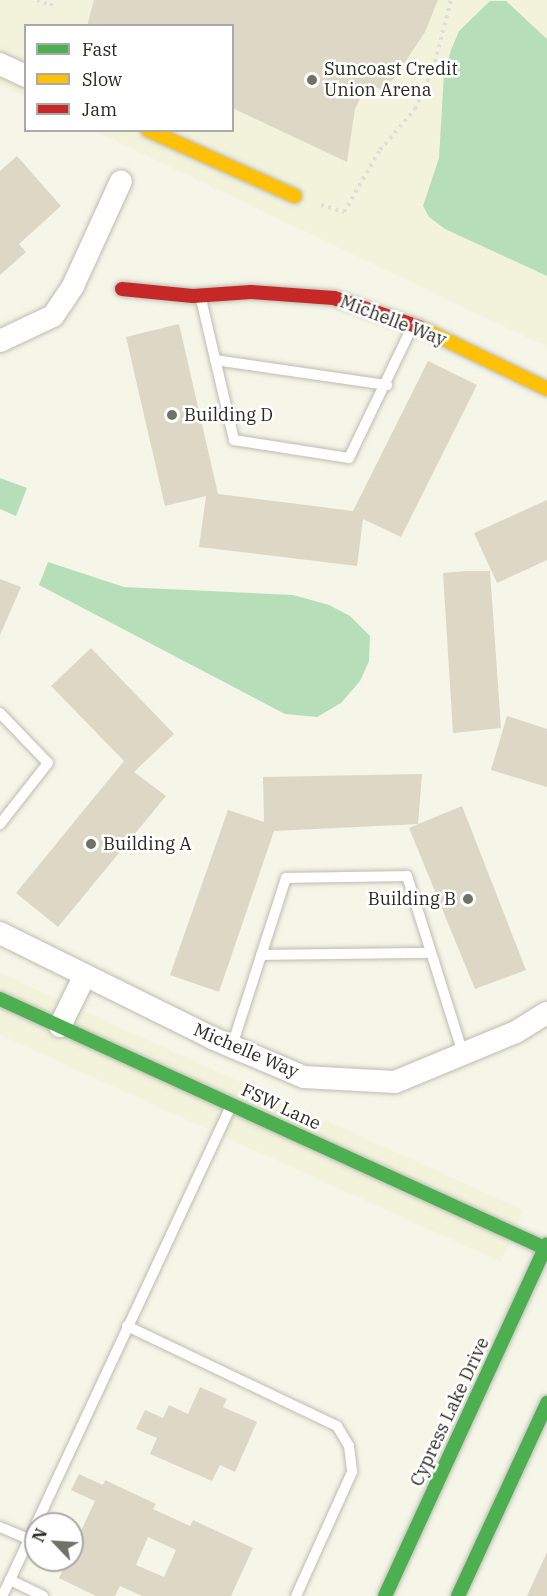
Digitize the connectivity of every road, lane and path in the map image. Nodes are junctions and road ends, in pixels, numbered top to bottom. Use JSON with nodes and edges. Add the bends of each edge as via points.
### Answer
{"nodes":[{"id":1,"x":37,"y":0,"type":"edge"},
{"id":2,"x":53,"y":0,"type":"edge"},
{"id":3,"x":451,"y":0,"type":"edge"},
{"id":4,"x":0,"y":64,"type":"edge"},
{"id":5,"x":24,"y":75,"type":"edge"},
{"id":6,"x":152,"y":132,"type":"edge"},
{"id":7,"x":121,"y":181,"type":"dead end"},
{"id":8,"x":295,"y":196,"type":"joint"},
{"id":9,"x":122,"y":289,"type":"dead end"},
{"id":10,"x":200,"y":296,"type":"junction"},
{"id":11,"x":413,"y":324,"type":"junction"},
{"id":12,"x":0,"y":341,"type":"edge"},
{"id":13,"x":215,"y":360,"type":"junction"},
{"id":14,"x":387,"y":385,"type":"junction"},
{"id":15,"x":547,"y":389,"type":"edge"},
{"id":16,"x":0,"y":713,"type":"edge"},
{"id":17,"x":0,"y":824,"type":"edge"},
{"id":18,"x":0,"y":933,"type":"edge"},
{"id":19,"x":431,"y":953,"type":"junction"},
{"id":20,"x":261,"y":955,"type":"junction"},
{"id":21,"x":84,"y":977,"type":"junction"},
{"id":22,"x":0,"y":999,"type":"edge"},
{"id":23,"x":547,"y":1013,"type":"edge"},
{"id":24,"x":60,"y":1026,"type":"junction"},
{"id":25,"x":232,"y":1046,"type":"junction"},
{"id":26,"x":463,"y":1054,"type":"junction"},
{"id":27,"x":231,"y":1105,"type":"junction"},
{"id":28,"x":546,"y":1247,"type":"edge"},
{"id":29,"x":127,"y":1326,"type":"junction"},
{"id":30,"x":547,"y":1403,"type":"edge"},
{"id":31,"x":41,"y":1512,"type":"edge"},
{"id":32,"x":0,"y":1527,"type":"edge"},
{"id":33,"x":24,"y":1537,"type":"edge"},
{"id":34,"x":24,"y":1548,"type":"edge"},
{"id":35,"x":10,"y":1580,"type":"junction"},
{"id":36,"x":2,"y":1596,"type":"edge"},
{"id":37,"x":43,"y":1596,"type":"edge"},
{"id":38,"x":296,"y":1596,"type":"edge"},
{"id":39,"x":386,"y":1596,"type":"edge"},
{"id":40,"x":458,"y":1596,"type":"edge"}],
"edges":[{"from":1,"to":2,"type":"path","via":[[51,6]]},
{"from":3,"to":8,"type":"path","via":[[433,69],[415,109],[380,150],[344,212]]},
{"from":4,"to":5,"type":"street"},
{"from":6,"to":8,"type":"street"},
{"from":7,"to":12,"type":"street","via":[[73,286],[53,316]]},
{"from":9,"to":10,"type":"street","name":"Michelle Way"},
{"from":10,"to":11,"type":"street","name":"Michelle Way","via":[[251,292],[334,298]]},
{"from":10,"to":13,"type":"lane"},
{"from":11,"to":14,"type":"lane"},
{"from":11,"to":15,"type":"street","name":"Michelle Way"},
{"from":13,"to":14,"type":"lane"},
{"from":13,"to":14,"type":"lane","via":[[234,440],[349,458]]},
{"from":16,"to":17,"type":"lane","via":[[48,763]]},
{"from":18,"to":21,"type":"street","name":"Michelle Way"},
{"from":19,"to":20,"type":"lane"},
{"from":19,"to":20,"type":"lane","via":[[407,876],[286,878]]},
{"from":19,"to":26,"type":"lane"},
{"from":20,"to":25,"type":"lane"},
{"from":21,"to":24,"type":"street"},
{"from":21,"to":25,"type":"street","name":"Michelle Way"},
{"from":22,"to":24,"type":"street","name":"FSW Lane"},
{"from":23,"to":26,"type":"street","name":"Michelle Way","via":[[516,1032]]},
{"from":24,"to":27,"type":"street","name":"FSW Lane"},
{"from":25,"to":26,"type":"street","name":"Michelle Way","via":[[304,1077],[395,1082]]},
{"from":27,"to":28,"type":"street","name":"FSW Lane"},
{"from":27,"to":29,"type":"lane"},
{"from":28,"to":39,"type":"street","name":"Cypress Lake Drive"},
{"from":29,"to":31,"type":"lane"},
{"from":29,"to":38,"type":"lane","via":[[337,1426],[349,1446],[352,1472]]},
{"from":30,"to":40,"type":"street"},
{"from":32,"to":33,"type":"lane"},
{"from":34,"to":35,"type":"lane"},
{"from":35,"to":36,"type":"lane"},
{"from":35,"to":37,"type":"lane"}]}
